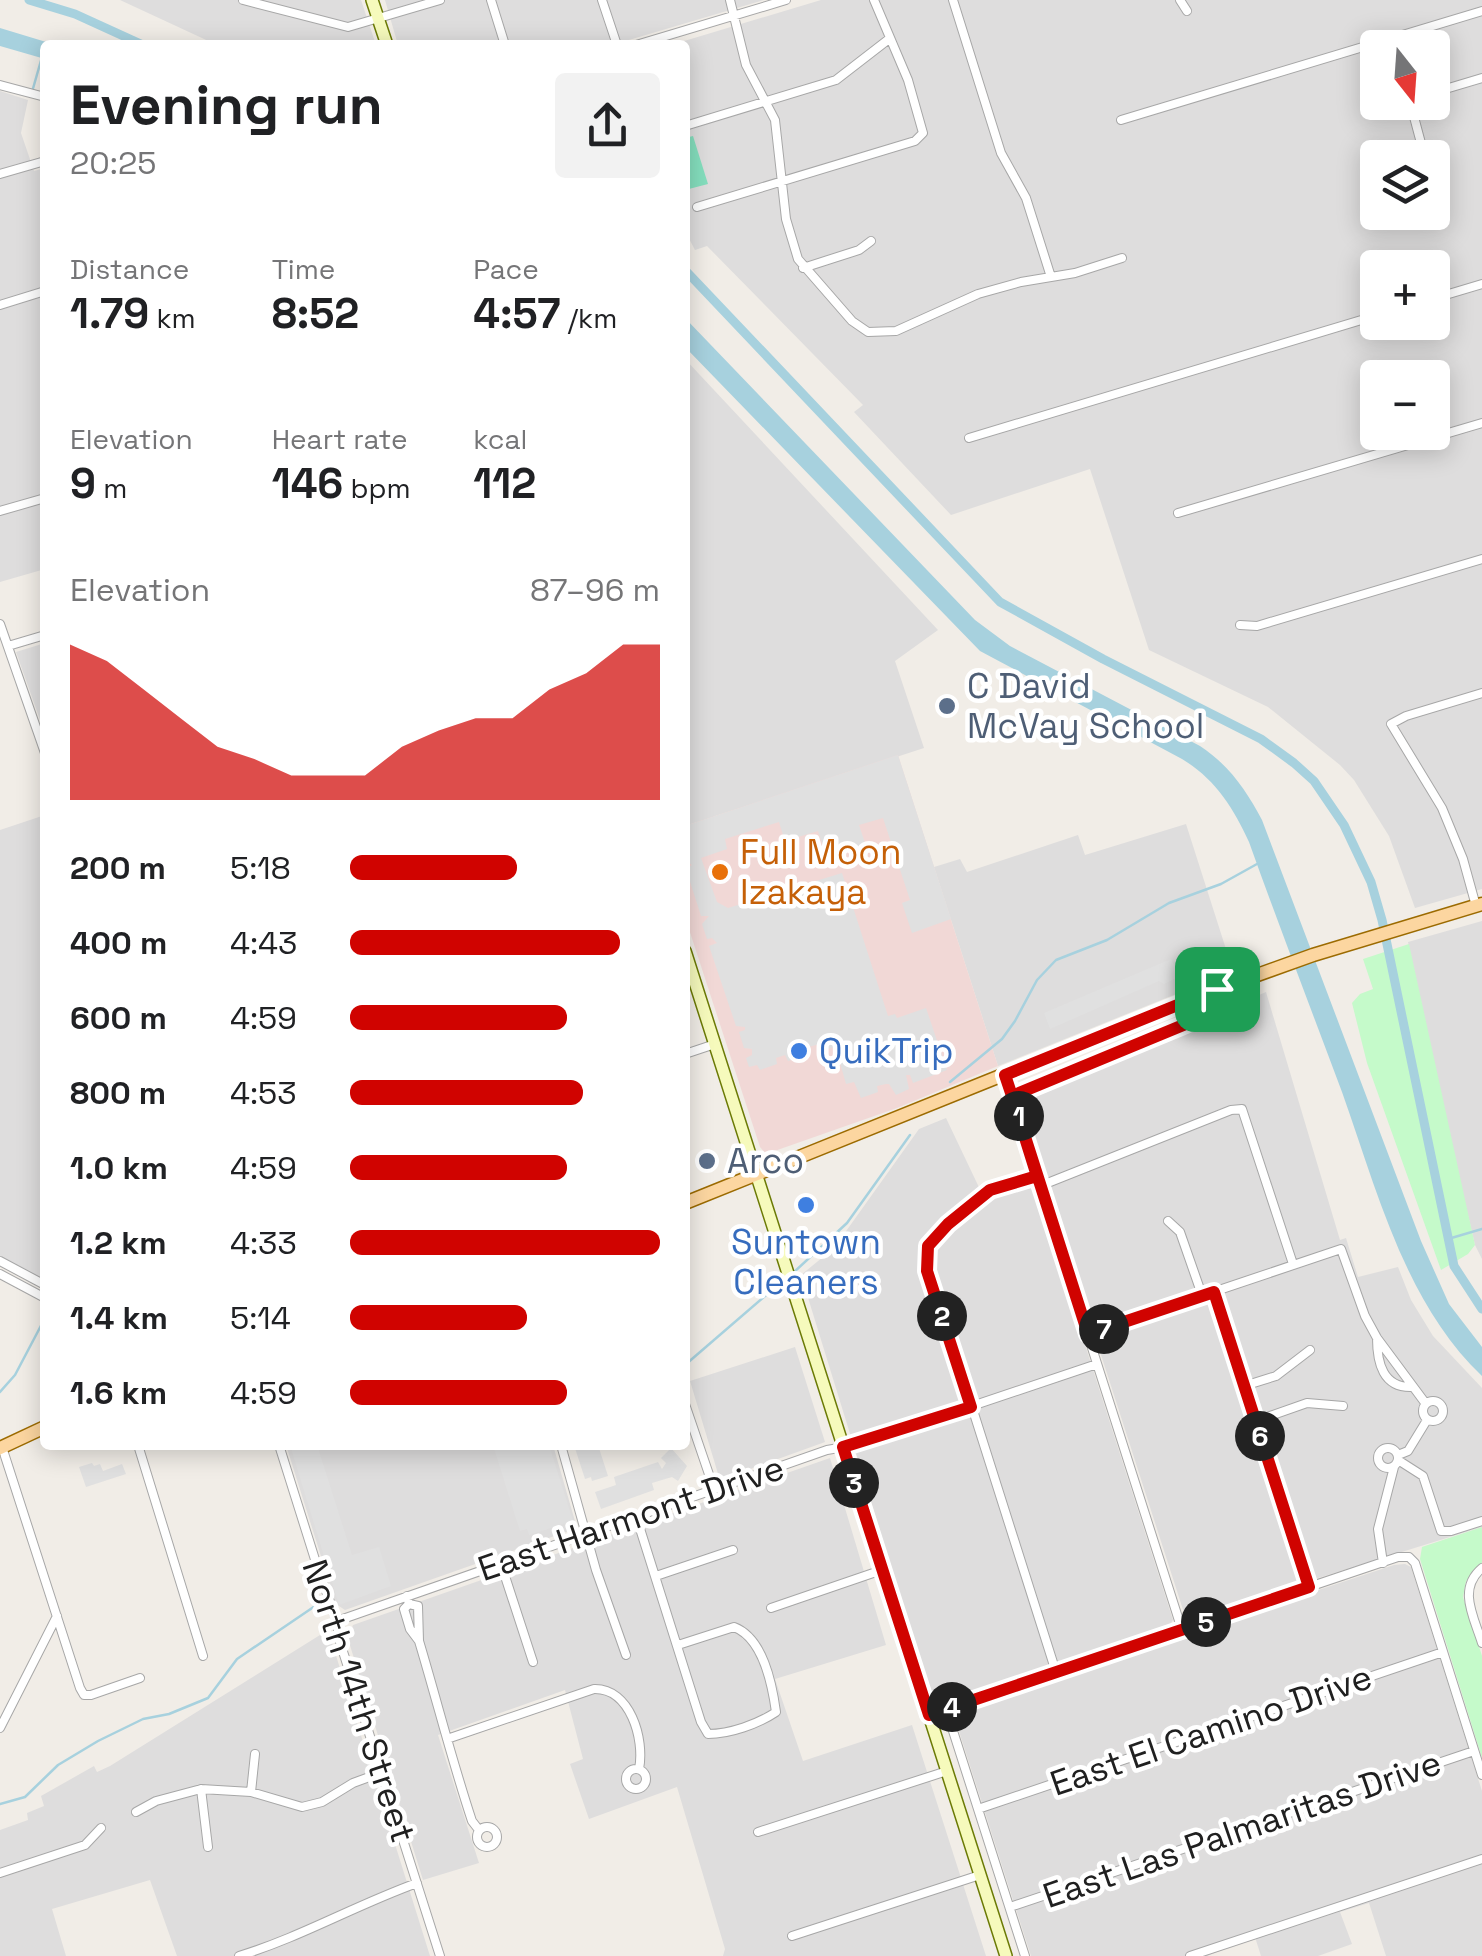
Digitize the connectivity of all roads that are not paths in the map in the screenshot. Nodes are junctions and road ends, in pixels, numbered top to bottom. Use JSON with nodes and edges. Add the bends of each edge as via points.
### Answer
{"nodes":[{"id":1,"x":244,"y":0,"type":"edge"},
{"id":2,"x":372,"y":0,"type":"edge"},
{"id":3,"x":440,"y":0,"type":"edge"},
{"id":4,"x":491,"y":0,"type":"edge"},
{"id":5,"x":602,"y":0,"type":"edge"},
{"id":6,"x":730,"y":0,"type":"edge"},
{"id":7,"x":786,"y":0,"type":"edge"},
{"id":8,"x":874,"y":0,"type":"edge"},
{"id":9,"x":953,"y":0,"type":"edge"},
{"id":10,"x":1180,"y":0,"type":"edge"},
{"id":11,"x":1187,"y":11,"type":"dead end"},
{"id":12,"x":1482,"y":11,"type":"edge"},
{"id":13,"x":733,"y":16,"type":"junction"},
{"id":14,"x":378,"y":18,"type":"junction"},
{"id":15,"x":385,"y":40,"type":"edge"},
{"id":16,"x":503,"y":40,"type":"edge"},
{"id":17,"x":615,"y":40,"type":"edge"},
{"id":18,"x":653,"y":40,"type":"edge"},
{"id":19,"x":890,"y":40,"type":"junction"},
{"id":20,"x":1482,"y":78,"type":"edge"},
{"id":21,"x":0,"y":85,"type":"edge"},
{"id":22,"x":1450,"y":88,"type":"edge"},
{"id":23,"x":40,"y":96,"type":"edge"},
{"id":24,"x":766,"y":101,"type":"junction"},
{"id":25,"x":1120,"y":120,"type":"dead end"},
{"id":26,"x":690,"y":124,"type":"edge"},
{"id":27,"x":40,"y":162,"type":"edge"},
{"id":28,"x":0,"y":174,"type":"edge"},
{"id":29,"x":781,"y":181,"type":"junction"},
{"id":30,"x":697,"y":207,"type":"dead end"},
{"id":31,"x":871,"y":241,"type":"dead end"},
{"id":32,"x":1122,"y":258,"type":"dead end"},
{"id":33,"x":803,"y":268,"type":"junction"},
{"id":34,"x":1051,"y":277,"type":"junction"},
{"id":35,"x":1482,"y":284,"type":"edge"},
{"id":36,"x":40,"y":293,"type":"edge"},
{"id":37,"x":1450,"y":294,"type":"edge"},
{"id":38,"x":0,"y":305,"type":"edge"},
{"id":39,"x":1360,"y":321,"type":"edge"},
{"id":40,"x":1482,"y":423,"type":"edge"},
{"id":41,"x":969,"y":438,"type":"dead end"},
{"id":42,"x":40,"y":499,"type":"edge"},
{"id":43,"x":0,"y":511,"type":"edge"},
{"id":44,"x":1178,"y":514,"type":"dead end"},
{"id":45,"x":1482,"y":559,"type":"edge"},
{"id":46,"x":0,"y":624,"type":"edge"},
{"id":47,"x":1240,"y":625,"type":"dead end"},
{"id":48,"x":40,"y":636,"type":"edge"},
{"id":49,"x":8,"y":646,"type":"junction"},
{"id":50,"x":1482,"y":692,"type":"edge"},
{"id":51,"x":40,"y":739,"type":"edge"},
{"id":52,"x":1479,"y":905,"type":"edge"},
{"id":53,"x":690,"y":966,"type":"edge"},
{"id":54,"x":1217,"y":989,"type":"junction"},
{"id":55,"x":715,"y":1044,"type":"junction"},
{"id":56,"x":690,"y":1052,"type":"edge"},
{"id":57,"x":1005,"y":1075,"type":"junction"},
{"id":58,"x":1012,"y":1096,"type":"junction"},
{"id":59,"x":757,"y":1176,"type":"junction"},
{"id":60,"x":1037,"y":1176,"type":"junction"},
{"id":61,"x":1040,"y":1186,"type":"junction"},
{"id":62,"x":690,"y":1201,"type":"edge"},
{"id":63,"x":1168,"y":1221,"type":"dead end"},
{"id":64,"x":0,"y":1261,"type":"edge"},
{"id":65,"x":1293,"y":1264,"type":"junction"},
{"id":66,"x":0,"y":1274,"type":"edge"},
{"id":67,"x":40,"y":1283,"type":"edge"},
{"id":68,"x":1214,"y":1292,"type":"junction"},
{"id":69,"x":40,"y":1295,"type":"edge"},
{"id":70,"x":1202,"y":1296,"type":"junction"},
{"id":71,"x":1088,"y":1334,"type":"junction"},
{"id":72,"x":1377,"y":1338,"type":"junction"},
{"id":73,"x":1310,"y":1350,"type":"dead end"},
{"id":74,"x":1097,"y":1364,"type":"junction"},
{"id":75,"x":1244,"y":1386,"type":"junction"},
{"id":76,"x":1412,"y":1387,"type":"junction"},
{"id":77,"x":1426,"y":1404,"type":"junction"},
{"id":78,"x":1344,"y":1406,"type":"dead end"},
{"id":79,"x":971,"y":1407,"type":"junction"},
{"id":80,"x":690,"y":1419,"type":"edge"},
{"id":81,"x":1427,"y":1420,"type":"junction"},
{"id":82,"x":1256,"y":1421,"type":"junction"},
{"id":83,"x":40,"y":1429,"type":"edge"},
{"id":84,"x":843,"y":1447,"type":"junction"},
{"id":85,"x":1,"y":1448,"type":"edge"},
{"id":86,"x":140,"y":1450,"type":"edge"},
{"id":87,"x":281,"y":1450,"type":"edge"},
{"id":88,"x":562,"y":1450,"type":"edge"},
{"id":89,"x":1396,"y":1461,"type":"junction"},
{"id":90,"x":714,"y":1489,"type":"junction"},
{"id":91,"x":636,"y":1516,"type":"junction"},
{"id":92,"x":1482,"y":1521,"type":"edge"},
{"id":93,"x":587,"y":1534,"type":"junction"},
{"id":94,"x":733,"y":1550,"type":"dead end"},
{"id":95,"x":1384,"y":1562,"type":"junction"},
{"id":96,"x":501,"y":1564,"type":"junction"},
{"id":97,"x":1482,"y":1568,"type":"edge"},
{"id":98,"x":882,"y":1570,"type":"junction"},
{"id":99,"x":656,"y":1576,"type":"junction"},
{"id":100,"x":1309,"y":1587,"type":"junction"},
{"id":101,"x":408,"y":1600,"type":"junction"},
{"id":102,"x":771,"y":1608,"type":"dead end"},
{"id":103,"x":57,"y":1616,"type":"junction"},
{"id":104,"x":338,"y":1620,"type":"junction"},
{"id":105,"x":1182,"y":1630,"type":"junction"},
{"id":106,"x":1482,"y":1642,"type":"edge"},
{"id":107,"x":678,"y":1644,"type":"junction"},
{"id":108,"x":1443,"y":1652,"type":"junction"},
{"id":109,"x":626,"y":1654,"type":"dead end"},
{"id":110,"x":204,"y":1656,"type":"dead end"},
{"id":111,"x":533,"y":1662,"type":"dead end"},
{"id":112,"x":1056,"y":1672,"type":"junction"},
{"id":113,"x":140,"y":1678,"type":"dead end"},
{"id":114,"x":0,"y":1700,"type":"edge"},
{"id":115,"x":11,"y":1706,"type":"junction"},
{"id":116,"x":946,"y":1709,"type":"junction"},
{"id":117,"x":929,"y":1715,"type":"junction"},
{"id":118,"x":0,"y":1728,"type":"edge"},
{"id":119,"x":447,"y":1738,"type":"junction"},
{"id":120,"x":1474,"y":1751,"type":"junction"},
{"id":121,"x":256,"y":1754,"type":"dead end"},
{"id":122,"x":639,"y":1769,"type":"dead end"},
{"id":123,"x":947,"y":1771,"type":"junction"},
{"id":124,"x":383,"y":1772,"type":"junction"},
{"id":125,"x":1482,"y":1775,"type":"edge"},
{"id":126,"x":201,"y":1790,"type":"junction"},
{"id":127,"x":252,"y":1792,"type":"junction"},
{"id":128,"x":978,"y":1808,"type":"junction"},
{"id":129,"x":136,"y":1812,"type":"dead end"},
{"id":130,"x":101,"y":1828,"type":"dead end"},
{"id":131,"x":480,"y":1830,"type":"dead end"},
{"id":132,"x":758,"y":1832,"type":"dead end"},
{"id":133,"x":208,"y":1846,"type":"dead end"},
{"id":134,"x":1482,"y":1859,"type":"edge"},
{"id":135,"x":0,"y":1873,"type":"edge"},
{"id":136,"x":980,"y":1874,"type":"junction"},
{"id":137,"x":417,"y":1883,"type":"junction"},
{"id":138,"x":1010,"y":1908,"type":"junction"},
{"id":139,"x":792,"y":1936,"type":"dead end"},
{"id":140,"x":239,"y":1956,"type":"edge"},
{"id":141,"x":440,"y":1956,"type":"edge"},
{"id":142,"x":1006,"y":1956,"type":"edge"},
{"id":143,"x":1025,"y":1956,"type":"edge"},
{"id":144,"x":1190,"y":1956,"type":"edge"}],
"edges":[{"from":1,"to":14,"type":"street","via":[[348,27]]},
{"from":2,"to":14,"type":"street"},
{"from":3,"to":14,"type":"street"},
{"from":4,"to":16,"type":"street"},
{"from":5,"to":17,"type":"street"},
{"from":6,"to":13,"type":"street"},
{"from":7,"to":13,"type":"street"},
{"from":8,"to":19,"type":"street"},
{"from":9,"to":34,"type":"street","via":[[1001,153],[1026,198]]},
{"from":10,"to":11,"type":"street"},
{"from":12,"to":25,"type":"street"},
{"from":13,"to":18,"type":"street"},
{"from":13,"to":24,"type":"street","via":[[746,65]]},
{"from":14,"to":15,"type":"street"},
{"from":19,"to":24,"type":"street","via":[[836,80]]},
{"from":19,"to":29,"type":"street","via":[[923,133],[915,141]]},
{"from":20,"to":22,"type":"street"},
{"from":21,"to":23,"type":"street"},
{"from":24,"to":26,"type":"street"},
{"from":24,"to":29,"type":"street","via":[[775,120]]},
{"from":27,"to":28,"type":"street"},
{"from":29,"to":30,"type":"street"},
{"from":29,"to":33,"type":"street"},
{"from":31,"to":33,"type":"street"},
{"from":32,"to":34,"type":"street"},
{"from":33,"to":34,"type":"street","via":[[868,332],[896,331],[968,298]]},
{"from":35,"to":37,"type":"street"},
{"from":36,"to":38,"type":"street"},
{"from":39,"to":41,"type":"street"},
{"from":40,"to":44,"type":"street"},
{"from":42,"to":43,"type":"street"},
{"from":45,"to":47,"type":"street","via":[[1257,626]]},
{"from":46,"to":49,"type":"street"},
{"from":48,"to":49,"type":"street"},
{"from":49,"to":51,"type":"street"},
{"from":50,"to":52,"type":"street","via":[[1390,724],[1454,833]]},
{"from":52,"to":54,"type":"main road"},
{"from":53,"to":55,"type":"street"},
{"from":54,"to":57,"type":"main road"},
{"from":54,"to":58,"type":"street","via":[[1222,1009]]},
{"from":55,"to":56,"type":"street"},
{"from":55,"to":59,"type":"street"},
{"from":57,"to":58,"type":"street"},
{"from":57,"to":59,"type":"main road"},
{"from":58,"to":60,"type":"street"},
{"from":59,"to":62,"type":"main road"},
{"from":59,"to":84,"type":"street"},
{"from":60,"to":61,"type":"street"},
{"from":60,"to":79,"type":"street","via":[[978,1198],[937,1233],[926,1254]]},
{"from":61,"to":65,"type":"street","via":[[1242,1110]]},
{"from":61,"to":71,"type":"street"},
{"from":63,"to":70,"type":"street","via":[[1180,1232]]},
{"from":64,"to":67,"type":"street"},
{"from":65,"to":68,"type":"street"},
{"from":65,"to":72,"type":"street","via":[[1341,1249]]},
{"from":66,"to":69,"type":"street"},
{"from":68,"to":70,"type":"street"},
{"from":68,"to":75,"type":"street"},
{"from":70,"to":71,"type":"street"},
{"from":71,"to":74,"type":"street"},
{"from":72,"to":76,"type":"street"},
{"from":72,"to":76,"type":"street","via":[[1387,1379]]},
{"from":73,"to":75,"type":"street","via":[[1276,1376]]},
{"from":74,"to":79,"type":"street","name":"East Harmont Drive"},
{"from":74,"to":105,"type":"street"},
{"from":75,"to":82,"type":"street"},
{"from":76,"to":77,"type":"street"},
{"from":77,"to":81,"type":"street"},
{"from":77,"to":81,"type":"street","via":[[1437,1402],[1444,1412]]},
{"from":78,"to":82,"type":"street","via":[[1307,1403]]},
{"from":79,"to":84,"type":"street","name":"East Harmont Drive"},
{"from":79,"to":112,"type":"street"},
{"from":80,"to":90,"type":"street"},
{"from":81,"to":89,"type":"street"},
{"from":82,"to":100,"type":"street"},
{"from":83,"to":85,"type":"main road"},
{"from":84,"to":90,"type":"street","name":"East Harmont Drive"},
{"from":84,"to":98,"type":"street"},
{"from":85,"to":103,"type":"street"},
{"from":86,"to":110,"type":"street"},
{"from":87,"to":104,"type":"street","name":"North 14th Street"},
{"from":88,"to":93,"type":"street"},
{"from":89,"to":92,"type":"street","via":[[1427,1483],[1441,1531]]},
{"from":89,"to":95,"type":"street","via":[[1378,1529]]},
{"from":90,"to":91,"type":"street","name":"East Harmont Drive"},
{"from":91,"to":93,"type":"street","name":"East Harmont Drive"},
{"from":91,"to":99,"type":"street"},
{"from":93,"to":96,"type":"street","name":"East Harmont Drive"},
{"from":93,"to":109,"type":"street"},
{"from":94,"to":99,"type":"street"},
{"from":95,"to":100,"type":"street"},
{"from":95,"to":108,"type":"street","via":[[1409,1557],[1414,1563]]},
{"from":96,"to":101,"type":"street","name":"East Harmont Drive"},
{"from":96,"to":111,"type":"street"},
{"from":97,"to":106,"type":"street","via":[[1468,1597]]},
{"from":98,"to":102,"type":"street"},
{"from":98,"to":117,"type":"street"},
{"from":99,"to":107,"type":"street"},
{"from":100,"to":105,"type":"street"},
{"from":101,"to":104,"type":"street","name":"East Harmont Drive"},
{"from":101,"to":119,"type":"street","via":[[404,1609]]},
{"from":103,"to":113,"type":"street","via":[[84,1694]]},
{"from":103,"to":115,"type":"street"},
{"from":104,"to":124,"type":"street","name":"North 14th Street"},
{"from":105,"to":112,"type":"street"},
{"from":107,"to":107,"type":"street","via":[[734,1626],[748,1632],[776,1712],[708,1734]]},
{"from":108,"to":120,"type":"street"},
{"from":108,"to":128,"type":"street","name":"East El Camino Drive"},
{"from":112,"to":116,"type":"street"},
{"from":114,"to":115,"type":"street"},
{"from":115,"to":118,"type":"street"},
{"from":116,"to":117,"type":"street"},
{"from":116,"to":128,"type":"street"},
{"from":117,"to":123,"type":"street"},
{"from":119,"to":122,"type":"street","via":[[594,1688],[615,1691],[642,1754]]},
{"from":119,"to":131,"type":"street"},
{"from":120,"to":125,"type":"street"},
{"from":120,"to":138,"type":"street","name":"East Las Palmaritas Drive"},
{"from":121,"to":127,"type":"street"},
{"from":123,"to":132,"type":"street"},
{"from":123,"to":136,"type":"street"},
{"from":124,"to":127,"type":"street","via":[[302,1807]]},
{"from":124,"to":137,"type":"street","name":"North 14th Street"},
{"from":126,"to":127,"type":"street"},
{"from":126,"to":129,"type":"street"},
{"from":126,"to":133,"type":"street"},
{"from":128,"to":138,"type":"street"},
{"from":130,"to":135,"type":"street","via":[[85,1845]]},
{"from":134,"to":144,"type":"street"},
{"from":136,"to":139,"type":"street"},
{"from":136,"to":142,"type":"street"},
{"from":137,"to":140,"type":"street"},
{"from":137,"to":141,"type":"street","name":"North 14th Street"},
{"from":138,"to":143,"type":"street"}]}
